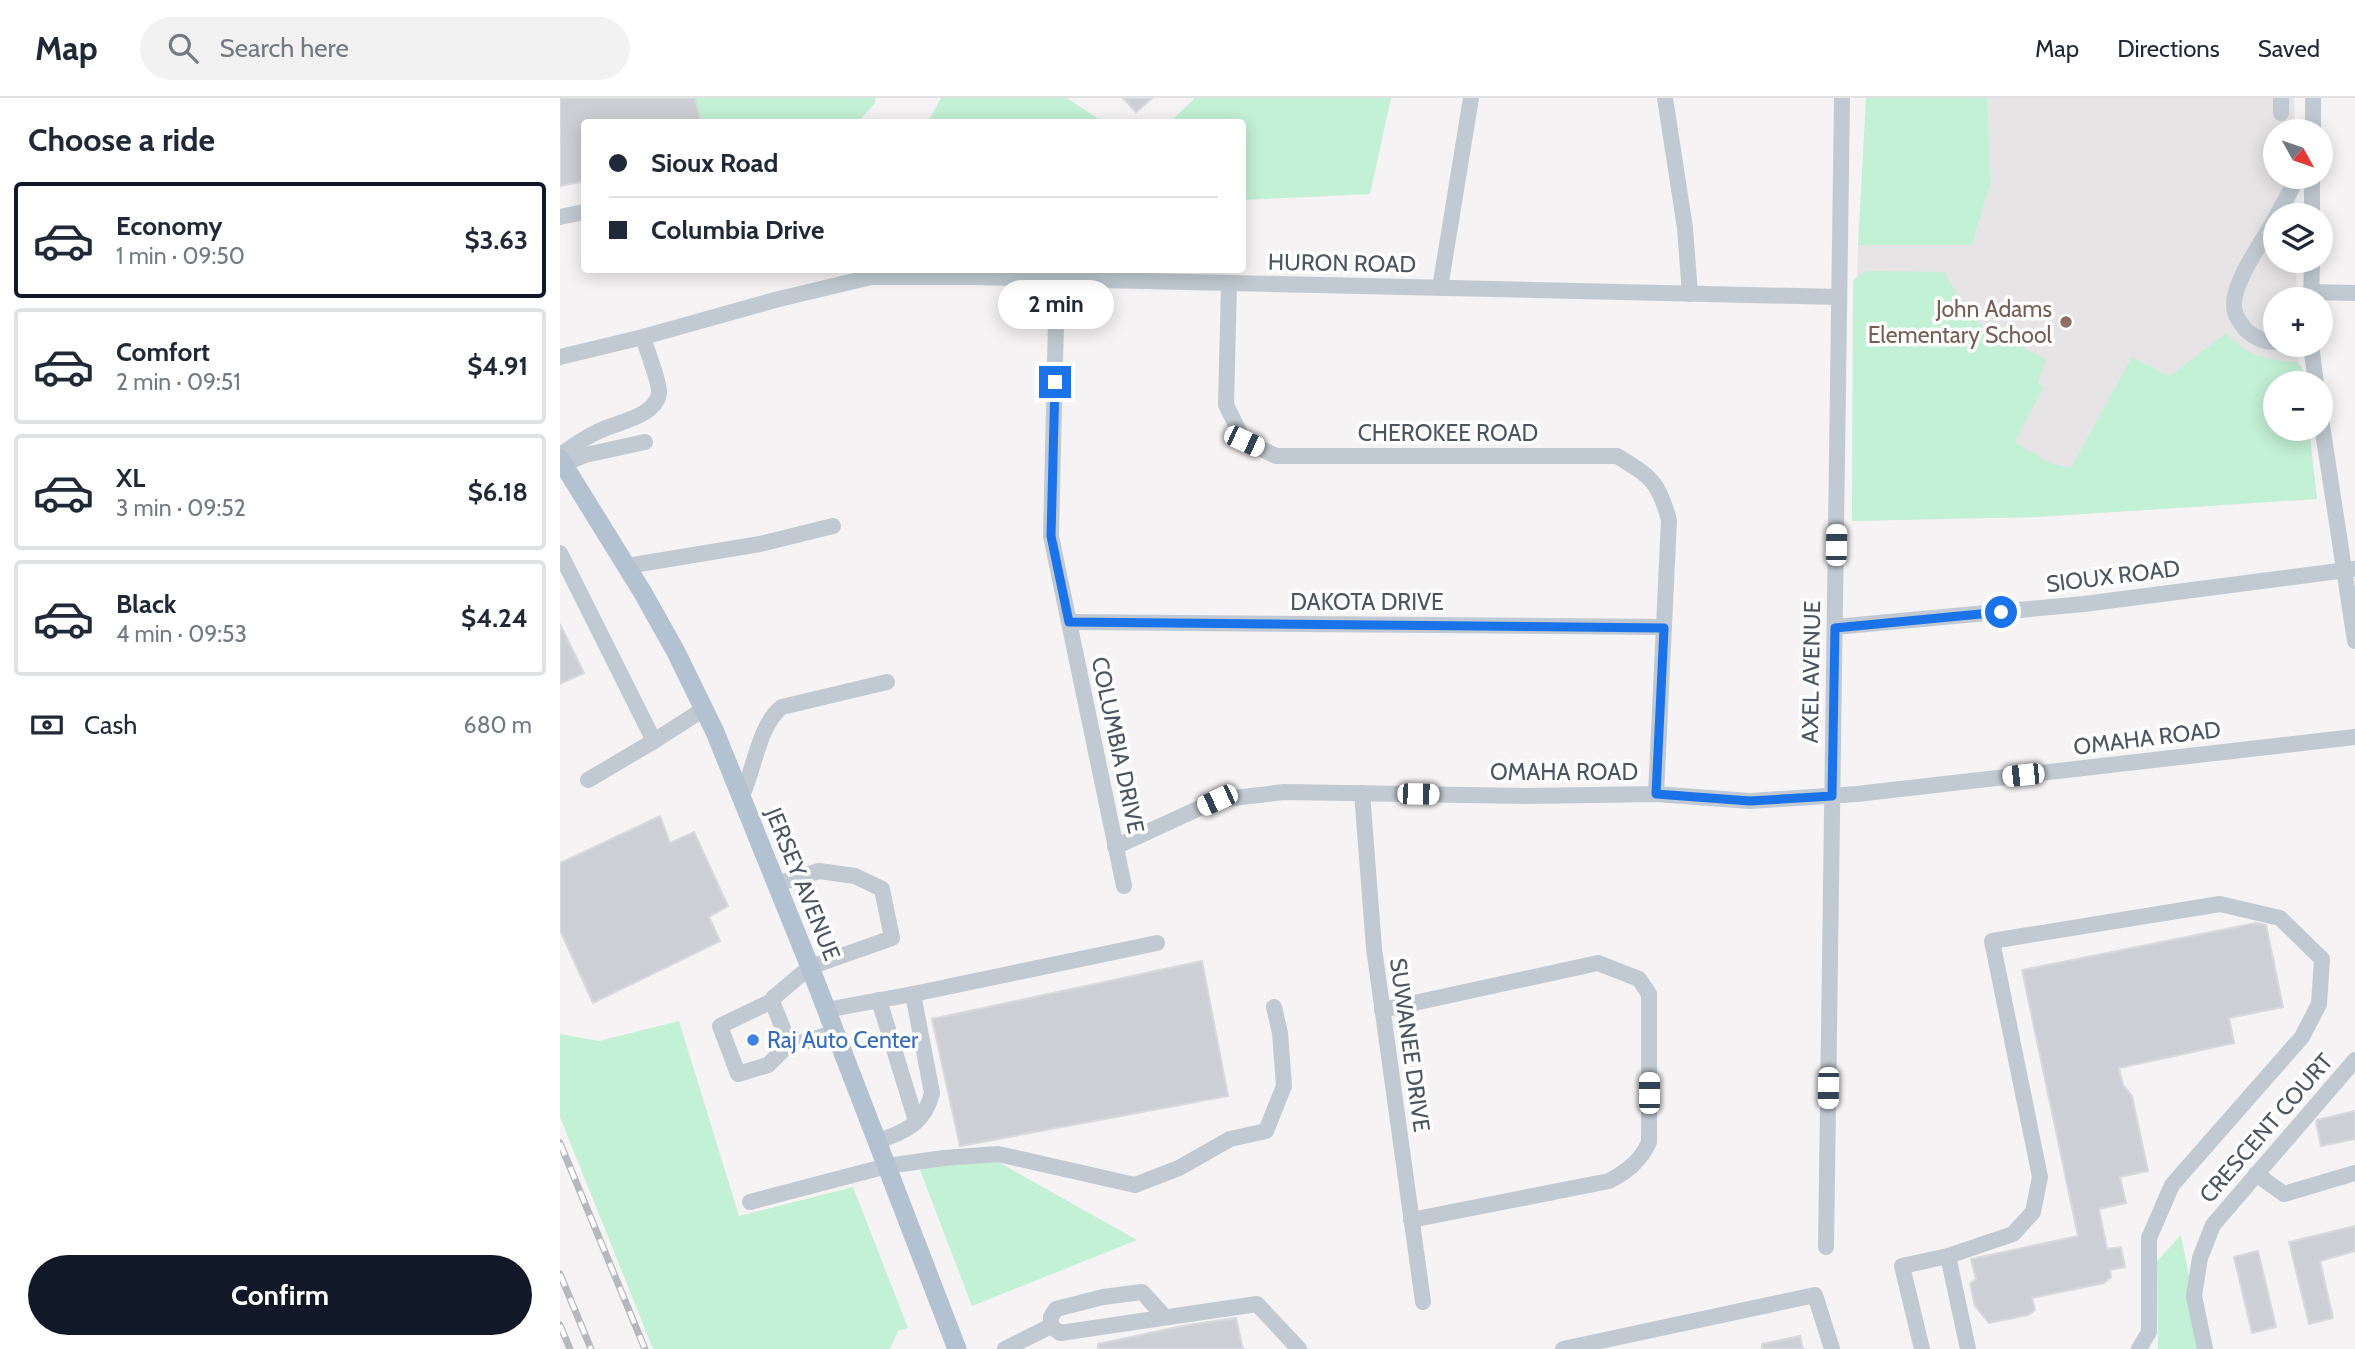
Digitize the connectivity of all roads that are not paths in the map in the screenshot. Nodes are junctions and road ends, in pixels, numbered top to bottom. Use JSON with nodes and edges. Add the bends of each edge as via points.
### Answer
{"nodes":[{"id":1,"x":1471,"y":98,"type":"edge"},
{"id":2,"x":1665,"y":98,"type":"edge"},
{"id":3,"x":1842,"y":98,"type":"edge"},
{"id":4,"x":2313,"y":98,"type":"edge"},
{"id":5,"x":2313,"y":119,"type":"edge"},
{"id":6,"x":581,"y":213,"type":"edge"},
{"id":7,"x":560,"y":217,"type":"edge"},
{"id":8,"x":2263,"y":240,"type":"edge"},
{"id":9,"x":1057,"y":279,"type":"junction"},
{"id":10,"x":1229,"y":283,"type":"junction"},
{"id":11,"x":1440,"y":288,"type":"junction"},
{"id":12,"x":2355,"y":293,"type":"edge"},
{"id":13,"x":1690,"y":294,"type":"junction"},
{"id":14,"x":2333,"y":294,"type":"edge"},
{"id":15,"x":1839,"y":297,"type":"junction"},
{"id":16,"x":643,"y":337,"type":"junction"},
{"id":17,"x":2263,"y":340,"type":"edge"},
{"id":18,"x":560,"y":356,"type":"edge"},
{"id":19,"x":2325,"y":441,"type":"edge"},
{"id":20,"x":645,"y":442,"type":"dead end"},
{"id":21,"x":561,"y":459,"type":"edge"},
{"id":22,"x":833,"y":526,"type":"dead end"},
{"id":23,"x":560,"y":553,"type":"edge"},
{"id":24,"x":627,"y":566,"type":"junction"},
{"id":25,"x":2349,"y":569,"type":"edge"},
{"id":26,"x":1069,"y":622,"type":"junction"},
{"id":27,"x":1664,"y":628,"type":"junction"},
{"id":28,"x":1835,"y":628,"type":"junction"},
{"id":29,"x":2355,"y":641,"type":"edge"},
{"id":30,"x":887,"y":682,"type":"dead end"},
{"id":31,"x":704,"y":709,"type":"junction"},
{"id":32,"x":2355,"y":737,"type":"edge"},
{"id":33,"x":654,"y":741,"type":"junction"},
{"id":34,"x":588,"y":780,"type":"dead end"},
{"id":35,"x":1363,"y":793,"type":"junction"},
{"id":36,"x":1656,"y":794,"type":"junction"},
{"id":37,"x":742,"y":796,"type":"junction"},
{"id":38,"x":1832,"y":796,"type":"junction"},
{"id":39,"x":1115,"y":846,"type":"junction"},
{"id":40,"x":777,"y":884,"type":"junction"},
{"id":41,"x":1124,"y":887,"type":"dead end"},
{"id":42,"x":1157,"y":943,"type":"dead end"},
{"id":43,"x":810,"y":967,"type":"junction"},
{"id":44,"x":913,"y":994,"type":"junction"},
{"id":45,"x":879,"y":1000,"type":"junction"},
{"id":46,"x":772,"y":1001,"type":"junction"},
{"id":47,"x":1275,"y":1007,"type":"dead end"},
{"id":48,"x":826,"y":1010,"type":"junction"},
{"id":49,"x":1382,"y":1010,"type":"junction"},
{"id":50,"x":835,"y":1032,"type":"junction"},
{"id":51,"x":789,"y":1044,"type":"junction"},
{"id":52,"x":2355,"y":1060,"type":"edge"},
{"id":53,"x":916,"y":1121,"type":"junction"},
{"id":54,"x":877,"y":1141,"type":"junction"},
{"id":55,"x":887,"y":1166,"type":"junction"},
{"id":56,"x":2355,"y":1173,"type":"edge"},
{"id":57,"x":2256,"y":1174,"type":"junction"},
{"id":58,"x":750,"y":1202,"type":"dead end"},
{"id":59,"x":1411,"y":1220,"type":"junction"},
{"id":60,"x":1826,"y":1247,"type":"dead end"},
{"id":61,"x":1948,"y":1256,"type":"junction"},
{"id":62,"x":1423,"y":1302,"type":"dead end"},
{"id":63,"x":1164,"y":1316,"type":"junction"},
{"id":64,"x":1051,"y":1326,"type":"junction"},
{"id":65,"x":957,"y":1349,"type":"edge"},
{"id":66,"x":1005,"y":1349,"type":"edge"},
{"id":67,"x":1298,"y":1349,"type":"edge"},
{"id":68,"x":1563,"y":1349,"type":"edge"},
{"id":69,"x":1832,"y":1349,"type":"edge"},
{"id":70,"x":1922,"y":1349,"type":"edge"},
{"id":71,"x":1968,"y":1349,"type":"edge"},
{"id":72,"x":2139,"y":1349,"type":"edge"},
{"id":73,"x":2205,"y":1349,"type":"edge"}],
"edges":[{"from":1,"to":11,"type":"street"},
{"from":2,"to":13,"type":"street"},
{"from":3,"to":15,"type":"street","name":"AXEL AVENUE"},
{"from":4,"to":5,"type":"street"},
{"from":6,"to":7,"type":"street"},
{"from":8,"to":17,"type":"street","via":[[2238,285],[2233,310],[2247,331]]},
{"from":9,"to":10,"type":"street","name":"HURON ROAD"},
{"from":9,"to":16,"type":"street","name":"HURON ROAD","via":[[871,276]]},
{"from":9,"to":26,"type":"street","name":"COLUMBIA DRIVE","via":[[1051,536]]},
{"from":10,"to":11,"type":"street","name":"HURON ROAD"},
{"from":10,"to":27,"type":"street","name":"CHEROKEE ROAD","via":[[1226,405],[1244,441],[1276,456],[1617,456],[1649,476],[1662,494],[1669,520]]},
{"from":11,"to":13,"type":"street","name":"HURON ROAD"},
{"from":12,"to":14,"type":"street"},
{"from":13,"to":15,"type":"street","name":"HURON ROAD"},
{"from":15,"to":28,"type":"street","name":"AXEL AVENUE"},
{"from":16,"to":18,"type":"street","name":"HURON ROAD"},
{"from":16,"to":21,"type":"street","via":[[660,394],[653,406],[597,431]]},
{"from":19,"to":25,"type":"street"},
{"from":20,"to":21,"type":"street"},
{"from":21,"to":24,"type":"main road","name":"JERSEY AVENUE"},
{"from":22,"to":24,"type":"street","via":[[760,544]]},
{"from":23,"to":33,"type":"street"},
{"from":24,"to":31,"type":"main road","name":"JERSEY AVENUE"},
{"from":25,"to":28,"type":"street","name":"SIOUX ROAD","via":[[2084,604]]},
{"from":25,"to":29,"type":"street"},
{"from":26,"to":27,"type":"street","name":"DAKOTA DRIVE"},
{"from":26,"to":39,"type":"street","name":"COLUMBIA DRIVE"},
{"from":27,"to":36,"type":"street"},
{"from":28,"to":38,"type":"street","name":"AXEL AVENUE"},
{"from":30,"to":37,"type":"street","via":[[775,712]]},
{"from":31,"to":33,"type":"street"},
{"from":31,"to":37,"type":"main road","name":"JERSEY AVENUE"},
{"from":32,"to":38,"type":"street","name":"OMAHA ROAD"},
{"from":33,"to":34,"type":"street"},
{"from":35,"to":36,"type":"street","name":"OMAHA ROAD"},
{"from":35,"to":39,"type":"street","name":"OMAHA ROAD","via":[[1284,792],[1217,800]]},
{"from":35,"to":49,"type":"street","name":"SUWANEE DRIVE"},
{"from":36,"to":38,"type":"street","name":"OMAHA ROAD","via":[[1750,801]]},
{"from":37,"to":40,"type":"main road","name":"JERSEY AVENUE"},
{"from":38,"to":60,"type":"street","name":"AXEL AVENUE"},
{"from":39,"to":41,"type":"street","name":"COLUMBIA DRIVE"},
{"from":40,"to":43,"type":"main road","name":"JERSEY AVENUE"},
{"from":40,"to":43,"type":"street","via":[[819,871],[855,876],[882,889],[892,938]]},
{"from":42,"to":44,"type":"street"},
{"from":43,"to":46,"type":"street"},
{"from":43,"to":48,"type":"main road","name":"JERSEY AVENUE"},
{"from":44,"to":45,"type":"street"},
{"from":44,"to":53,"type":"street","via":[[932,1093]]},
{"from":45,"to":48,"type":"street"},
{"from":45,"to":53,"type":"street"},
{"from":46,"to":51,"type":"street"},
{"from":46,"to":51,"type":"street","via":[[720,1026],[738,1074],[768,1065]]},
{"from":47,"to":55,"type":"street","via":[[1284,1086],[1266,1132],[1230,1139],[1179,1168],[1135,1185],[998,1154]]},
{"from":48,"to":50,"type":"main road","name":"JERSEY AVENUE"},
{"from":49,"to":59,"type":"street","name":"SUWANEE DRIVE"},
{"from":49,"to":59,"type":"street","via":[[1598,963],[1639,979],[1649,994],[1649,1142],[1636,1163],[1609,1181]]},
{"from":50,"to":51,"type":"street"},
{"from":50,"to":54,"type":"main road","name":"JERSEY AVENUE"},
{"from":52,"to":57,"type":"street","name":"CRESCENT COURT"},
{"from":53,"to":54,"type":"street","via":[[903,1133]]},
{"from":54,"to":55,"type":"main road","name":"JERSEY AVENUE"},
{"from":55,"to":58,"type":"street"},
{"from":55,"to":65,"type":"main road","name":"JERSEY AVENUE"},
{"from":56,"to":57,"type":"street","via":[[2284,1194]]},
{"from":57,"to":73,"type":"street","name":"CRESCENT COURT","via":[[2213,1225],[2200,1258],[2194,1296]]},
{"from":59,"to":62,"type":"street","name":"SUWANEE DRIVE"},
{"from":61,"to":70,"type":"street","via":[[1902,1266]]},
{"from":61,"to":71,"type":"street"},
{"from":61,"to":72,"type":"street","via":[[2013,1234],[2033,1212],[2040,1177],[1992,942],[2220,904],[2280,918],[2322,958],[2319,1004],[2302,1037],[2172,1185],[2149,1238],[2149,1332]]},
{"from":63,"to":64,"type":"street","via":[[1060,1333]]},
{"from":63,"to":64,"type":"street","via":[[1142,1292],[1056,1309]]},
{"from":63,"to":67,"type":"street","via":[[1256,1304]]},
{"from":64,"to":66,"type":"street"},
{"from":68,"to":69,"type":"street","via":[[1815,1295]]}]}
